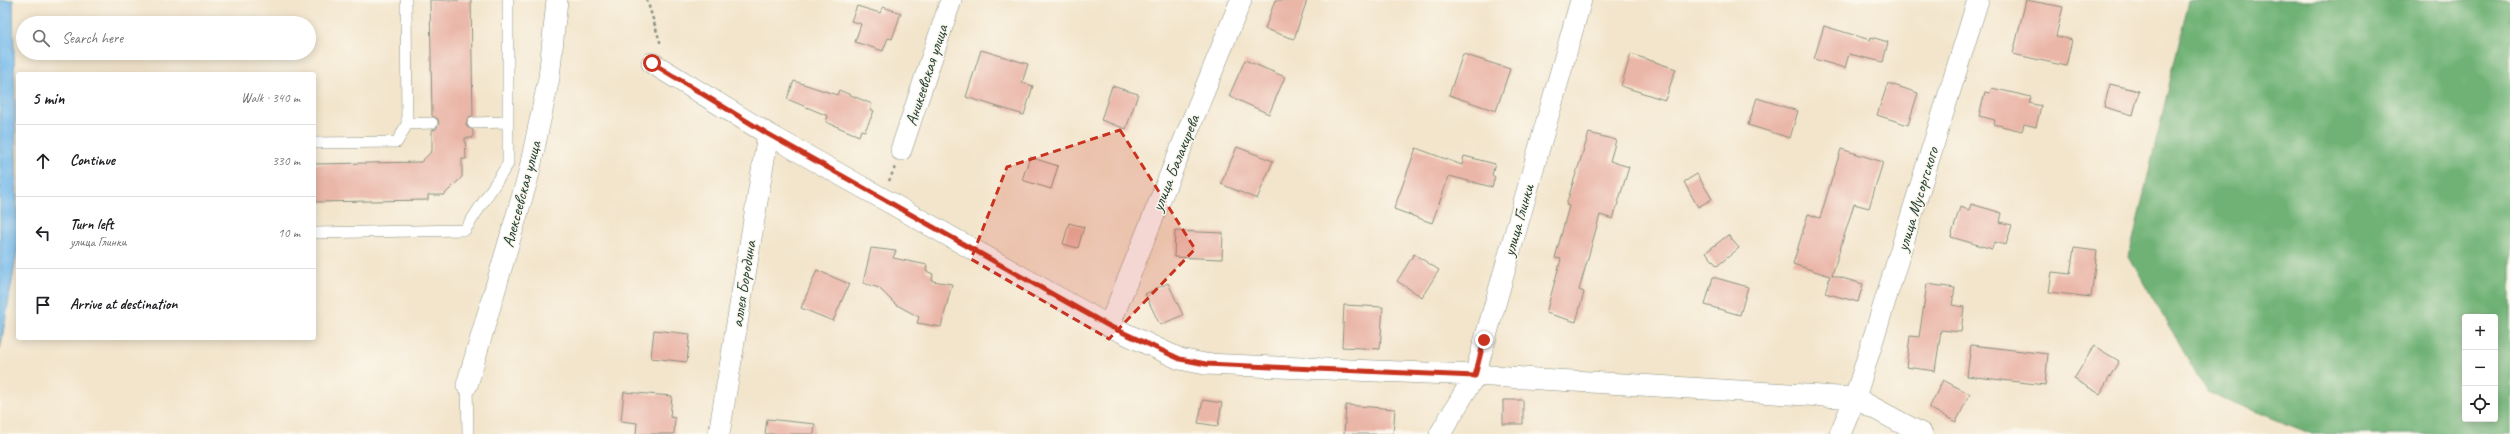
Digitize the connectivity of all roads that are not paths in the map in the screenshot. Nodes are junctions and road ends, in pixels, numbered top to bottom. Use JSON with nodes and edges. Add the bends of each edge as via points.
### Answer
{"nodes":[{"id":1,"x":406,"y":0,"type":"edge"},
{"id":2,"x":508,"y":0,"type":"edge"},
{"id":3,"x":557,"y":0,"type":"edge"},
{"id":4,"x":952,"y":0,"type":"edge"},
{"id":5,"x":1241,"y":0,"type":"edge"},
{"id":6,"x":1581,"y":0,"type":"edge"},
{"id":7,"x":1978,"y":0,"type":"edge"},
{"id":8,"x":658,"y":57,"type":"road end"},
{"id":9,"x":508,"y":122,"type":"junction"},
{"id":10,"x":432,"y":123,"type":"dead end"},
{"id":11,"x":473,"y":123,"type":"dead end"},
{"id":12,"x":408,"y":124,"type":"junction"},
{"id":13,"x":768,"y":134,"type":"junction"},
{"id":14,"x":316,"y":143,"type":"edge"},
{"id":15,"x":901,"y":150,"type":"road end"},
{"id":16,"x":316,"y":233,"type":"edge"},
{"id":17,"x":1109,"y":326,"type":"junction"},
{"id":18,"x":1475,"y":376,"type":"junction"},
{"id":19,"x":467,"y":385,"type":"joint"},
{"id":20,"x":1855,"y":398,"type":"junction"},
{"id":21,"x":468,"y":434,"type":"edge"},
{"id":22,"x":719,"y":434,"type":"edge"},
{"id":23,"x":1440,"y":434,"type":"edge"},
{"id":24,"x":1840,"y":434,"type":"edge"},
{"id":25,"x":1922,"y":434,"type":"edge"}],
"edges":[{"from":1,"to":12,"type":"lane"},
{"from":2,"to":9,"type":"lane"},
{"from":3,"to":19,"type":"street","name":"Алексеевская улица","via":[[549,78],[528,177]]},
{"from":4,"to":15,"type":"street","name":"Аникеевская улица"},
{"from":5,"to":17,"type":"street","name":"улица Балакирева"},
{"from":6,"to":18,"type":"street","name":"улица Глинки"},
{"from":7,"to":20,"type":"street","name":"улица Мусоргского"},
{"from":8,"to":13,"type":"street"},
{"from":9,"to":11,"type":"lane"},
{"from":9,"to":16,"type":"lane","via":[[508,164],[465,230]]},
{"from":10,"to":12,"type":"lane"},
{"from":12,"to":14,"type":"lane","via":[[397,142]]},
{"from":13,"to":17,"type":"street"},
{"from":13,"to":22,"type":"street","name":"аллея Бородина"},
{"from":17,"to":18,"type":"street","via":[[1166,353],[1206,364]]},
{"from":18,"to":20,"type":"street"},
{"from":18,"to":23,"type":"street","name":"улица Глинки"},
{"from":19,"to":21,"type":"lane"},
{"from":20,"to":24,"type":"street","name":"улица Мусоргского"},
{"from":20,"to":25,"type":"street"}]}
